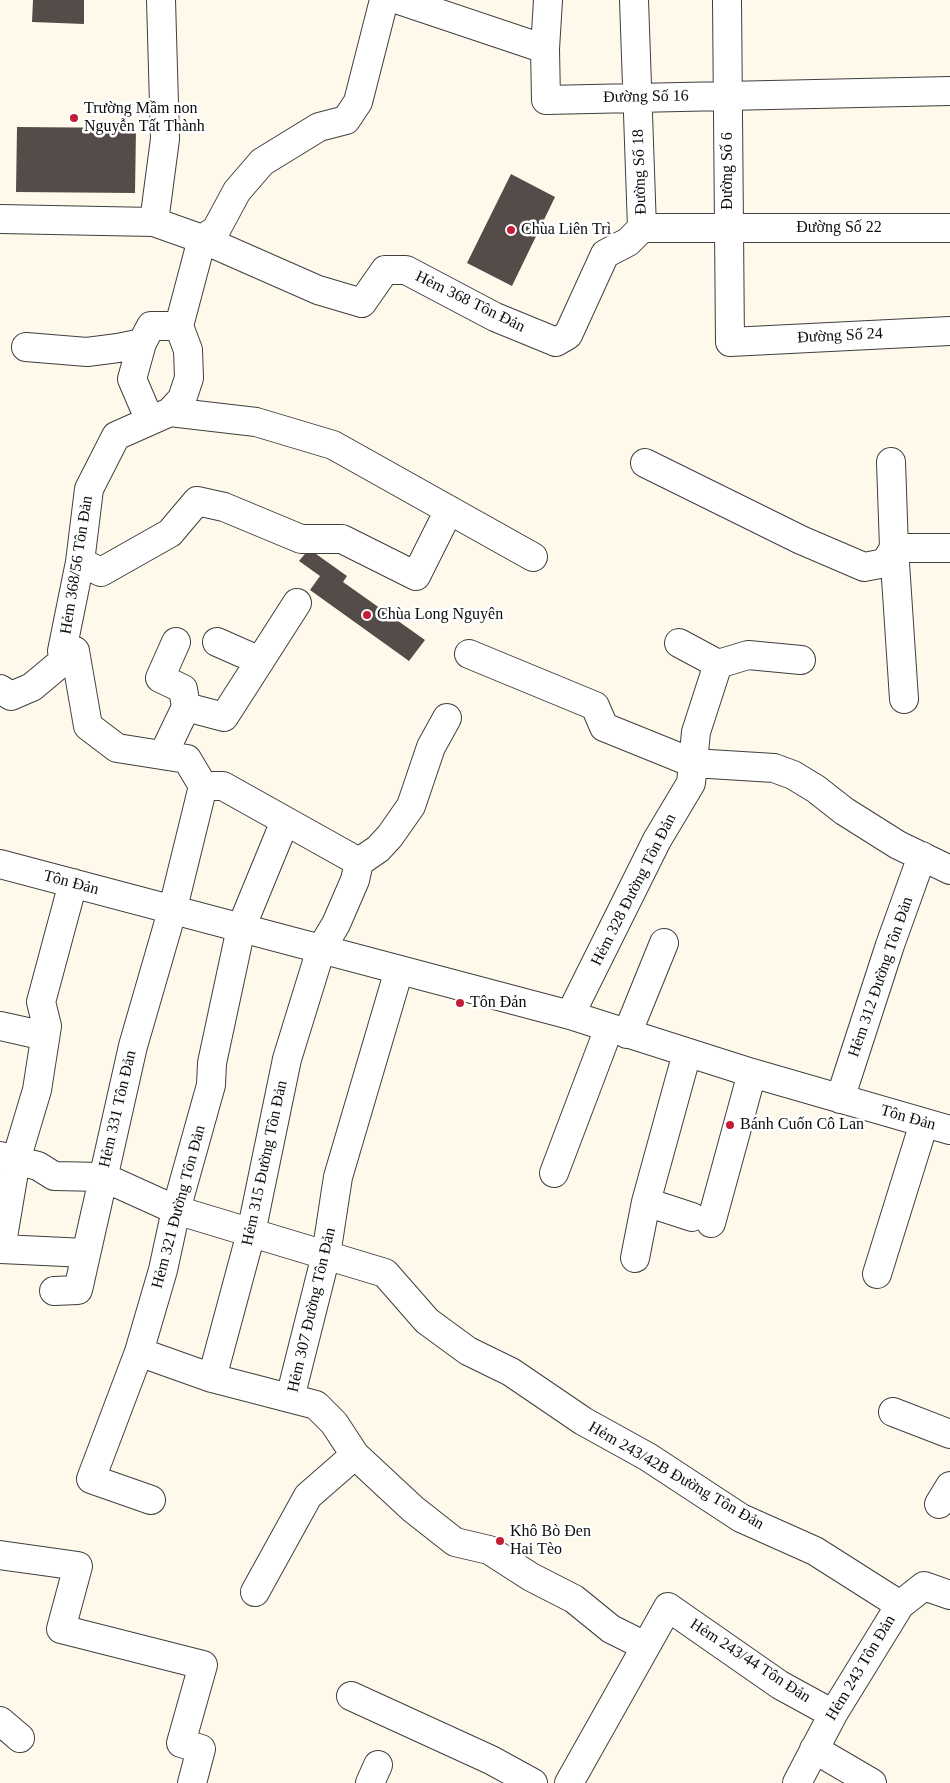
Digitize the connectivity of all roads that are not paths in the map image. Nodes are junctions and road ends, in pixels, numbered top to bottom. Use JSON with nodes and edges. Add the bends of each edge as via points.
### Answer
{"nodes":[{"id":1,"x":161,"y":0,"type":"edge"},
{"id":2,"x":384,"y":0,"type":"edge"},
{"id":3,"x":398,"y":0,"type":"edge"},
{"id":4,"x":548,"y":0,"type":"edge"},
{"id":5,"x":634,"y":0,"type":"edge"},
{"id":6,"x":727,"y":0,"type":"edge"},
{"id":7,"x":545,"y":49,"type":"junction"},
{"id":8,"x":950,"y":91,"type":"edge"},
{"id":9,"x":728,"y":95,"type":"junction"},
{"id":10,"x":638,"y":97,"type":"junction"},
{"id":11,"x":0,"y":219,"type":"edge"},
{"id":12,"x":154,"y":222,"type":"junction"},
{"id":13,"x":642,"y":228,"type":"junction"},
{"id":14,"x":727,"y":228,"type":"junction"},
{"id":15,"x":950,"y":228,"type":"edge"},
{"id":16,"x":202,"y":239,"type":"junction"},
{"id":17,"x":179,"y":326,"type":"junction"},
{"id":18,"x":950,"y":331,"type":"edge"},
{"id":19,"x":730,"y":342,"type":"joint"},
{"id":20,"x":142,"y":344,"type":"junction"},
{"id":21,"x":26,"y":347,"type":"dead end"},
{"id":22,"x":160,"y":417,"type":"junction"},
{"id":23,"x":891,"y":462,"type":"dead end"},
{"id":24,"x":645,"y":463,"type":"dead end"},
{"id":25,"x":449,"y":510,"type":"junction"},
{"id":26,"x":894,"y":548,"type":"junction"},
{"id":27,"x":950,"y":548,"type":"edge"},
{"id":28,"x":532,"y":557,"type":"dead end"},
{"id":29,"x":80,"y":562,"type":"junction"},
{"id":30,"x":297,"y":604,"type":"dead end"},
{"id":31,"x":176,"y":642,"type":"dead end"},
{"id":32,"x":217,"y":642,"type":"dead end"},
{"id":33,"x":679,"y":644,"type":"dead end"},
{"id":34,"x":75,"y":651,"type":"junction"},
{"id":35,"x":469,"y":654,"type":"dead end"},
{"id":36,"x":801,"y":660,"type":"dead end"},
{"id":37,"x":260,"y":661,"type":"junction"},
{"id":38,"x":718,"y":664,"type":"junction"},
{"id":39,"x":0,"y":689,"type":"edge"},
{"id":40,"x":904,"y":699,"type":"dead end"},
{"id":41,"x":186,"y":707,"type":"junction"},
{"id":42,"x":447,"y":718,"type":"dead end"},
{"id":43,"x":163,"y":755,"type":"junction"},
{"id":44,"x":693,"y":763,"type":"junction"},
{"id":45,"x":203,"y":786,"type":"junction"},
{"id":46,"x":285,"y":821,"type":"junction"},
{"id":47,"x":922,"y":856,"type":"junction"},
{"id":48,"x":359,"y":862,"type":"junction"},
{"id":49,"x":0,"y":864,"type":"edge"},
{"id":50,"x":950,"y":870,"type":"edge"},
{"id":51,"x":73,"y":883,"type":"junction"},
{"id":52,"x":173,"y":908,"type":"junction"},
{"id":53,"x":241,"y":928,"type":"junction"},
{"id":54,"x":664,"y":943,"type":"dead end"},
{"id":55,"x":321,"y":949,"type":"junction"},
{"id":56,"x":399,"y":970,"type":"junction"},
{"id":57,"x":570,"y":1015,"type":"junction"},
{"id":58,"x":0,"y":1026,"type":"edge"},
{"id":59,"x":618,"y":1031,"type":"junction"},
{"id":60,"x":45,"y":1036,"type":"junction"},
{"id":61,"x":687,"y":1053,"type":"junction"},
{"id":62,"x":752,"y":1074,"type":"junction"},
{"id":63,"x":840,"y":1099,"type":"junction"},
{"id":64,"x":924,"y":1123,"type":"junction"},
{"id":65,"x":950,"y":1130,"type":"edge"},
{"id":66,"x":8,"y":1158,"type":"edge"},
{"id":67,"x":554,"y":1173,"type":"dead end"},
{"id":68,"x":103,"y":1177,"type":"junction"},
{"id":69,"x":646,"y":1202,"type":"junction"},
{"id":70,"x":176,"y":1210,"type":"junction"},
{"id":71,"x":252,"y":1233,"type":"junction"},
{"id":72,"x":86,"y":1253,"type":"junction"},
{"id":73,"x":326,"y":1255,"type":"junction"},
{"id":74,"x":635,"y":1258,"type":"dead end"},
{"id":75,"x":877,"y":1274,"type":"dead end"},
{"id":76,"x":54,"y":1291,"type":"dead end"},
{"id":77,"x":139,"y":1352,"type":"junction"},
{"id":78,"x":212,"y":1378,"type":"junction"},
{"id":79,"x":290,"y":1398,"type":"junction"},
{"id":80,"x":893,"y":1412,"type":"dead end"},
{"id":81,"x":950,"y":1434,"type":"edge"},
{"id":82,"x":355,"y":1455,"type":"junction"},
{"id":83,"x":151,"y":1500,"type":"dead end"},
{"id":84,"x":0,"y":1555,"type":"edge"},
{"id":85,"x":255,"y":1592,"type":"dead end"},
{"id":86,"x":950,"y":1595,"type":"edge"},
{"id":87,"x":900,"y":1605,"type":"junction"},
{"id":88,"x":645,"y":1646,"type":"junction"},
{"id":89,"x":351,"y":1696,"type":"dead end"},
{"id":90,"x":833,"y":1714,"type":"junction"},
{"id":91,"x":814,"y":1749,"type":"junction"},
{"id":92,"x":192,"y":1783,"type":"edge"},
{"id":93,"x":533,"y":1783,"type":"edge"},
{"id":94,"x":569,"y":1783,"type":"edge"},
{"id":95,"x":796,"y":1783,"type":"edge"},
{"id":96,"x":872,"y":1783,"type":"edge"}],
"edges":[{"from":1,"to":12,"type":"street","via":[[165,139]]},
{"from":2,"to":16,"type":"street","via":[[358,102],[346,120],[320,128],[262,162],[237,191],[216,230]]},
{"from":3,"to":7,"type":"street"},
{"from":4,"to":7,"type":"street"},
{"from":5,"to":10,"type":"street","name":"Đường Số 18"},
{"from":6,"to":9,"type":"street","name":"Đường Số 6"},
{"from":7,"to":10,"type":"street","name":"Đường Số 16","via":[[546,100]]},
{"from":8,"to":9,"type":"street","name":"Đường Số 16"},
{"from":9,"to":10,"type":"street","name":"Đường Số 16"},
{"from":9,"to":14,"type":"street","name":"Đường Số 6"},
{"from":10,"to":13,"type":"street","name":"Đường Số 18"},
{"from":11,"to":12,"type":"street"},
{"from":12,"to":16,"type":"street"},
{"from":13,"to":14,"type":"street","name":"Đường Số 18"},
{"from":13,"to":16,"type":"street","name":"Hẻm 368 Tôn Đản","via":[[628,242],[605,254],[568,336],[556,342],[494,317],[406,270],[385,270],[362,303],[318,290]]},
{"from":14,"to":15,"type":"street","name":"Đường Số 22"},
{"from":14,"to":19,"type":"street","name":"Đường Số 6"},
{"from":16,"to":17,"type":"street"},
{"from":17,"to":20,"type":"street","via":[[151,326]]},
{"from":17,"to":22,"type":"street","via":[[188,350],[190,378],[182,399]]},
{"from":18,"to":19,"type":"street","name":"Đường Số 24"},
{"from":20,"to":21,"type":"street","via":[[87,352]]},
{"from":20,"to":22,"type":"street","via":[[132,379]]},
{"from":22,"to":25,"type":"street","via":[[256,422],[333,445]]},
{"from":22,"to":29,"type":"street","name":"Hẻm 368/56 Tôn Đản","via":[[116,436],[89,489]]},
{"from":23,"to":26,"type":"street"},
{"from":24,"to":26,"type":"street","via":[[801,540],[864,567],[885,563]]},
{"from":25,"to":28,"type":"street"},
{"from":25,"to":29,"type":"street","via":[[416,576],[342,539],[301,539],[224,507],[197,501],[170,533],[101,572]]},
{"from":26,"to":27,"type":"street"},
{"from":26,"to":40,"type":"street"},
{"from":29,"to":34,"type":"street","name":"Hẻm 368/56 Tôn Đản","via":[[62,651]]},
{"from":30,"to":37,"type":"street"},
{"from":31,"to":41,"type":"street","via":[[160,678],[182,689]]},
{"from":32,"to":37,"type":"street"},
{"from":33,"to":38,"type":"street"},
{"from":34,"to":39,"type":"street","via":[[32,687],[11,696]]},
{"from":34,"to":43,"type":"street","name":"Hẻm 368/56 Tôn Đản","via":[[88,726],[117,748]]},
{"from":35,"to":44,"type":"street","via":[[595,706],[604,727]]},
{"from":36,"to":38,"type":"street","via":[[748,655]]},
{"from":37,"to":41,"type":"street","via":[[224,717]]},
{"from":38,"to":44,"type":"street","name":"Hẻm 328 Đường Tôn Đản","via":[[696,732]]},
{"from":41,"to":43,"type":"street"},
{"from":42,"to":48,"type":"street","via":[[431,747],[416,794],[402,821],[378,849]]},
{"from":43,"to":45,"type":"street","name":"Hẻm 368/56 Tôn Đản","via":[[187,759]]},
{"from":44,"to":47,"type":"street","via":[[774,768],[794,775],[856,819]]},
{"from":44,"to":57,"type":"street","name":"Hẻm 328 Đường Tôn Đản","via":[[691,783],[657,840]]},
{"from":45,"to":46,"type":"street","via":[[223,786]]},
{"from":45,"to":52,"type":"street"},
{"from":46,"to":48,"type":"street"},
{"from":46,"to":53,"type":"street","name":"Hẻm 321 Đường Tôn Đản"},
{"from":47,"to":50,"type":"street"},
{"from":47,"to":63,"type":"street","name":"Hẻm 312 Đường Tôn Đản"},
{"from":48,"to":55,"type":"street","name":"Hẻm 315 Đường Tôn Đản","via":[[355,880],[336,924]]},
{"from":49,"to":51,"type":"street","name":"Tôn Đản"},
{"from":51,"to":52,"type":"street","name":"Tôn Đản"},
{"from":51,"to":60,"type":"street","via":[[42,1002]]},
{"from":52,"to":53,"type":"street","name":"Tôn Đản"},
{"from":52,"to":68,"type":"street","name":"Hẻm 331 Tôn Đản","via":[[133,1046]]},
{"from":53,"to":55,"type":"street","name":"Tôn Đản"},
{"from":53,"to":70,"type":"street","name":"Hẻm 321 Đường Tôn Đản","via":[[212,1063],[211,1085]]},
{"from":54,"to":59,"type":"street"},
{"from":55,"to":56,"type":"street","name":"Tôn Đản"},
{"from":55,"to":71,"type":"street","name":"Hẻm 315 Đường Tôn Đản","via":[[287,1059]]},
{"from":56,"to":57,"type":"street","name":"Tôn Đản"},
{"from":56,"to":73,"type":"street","name":"Hẻm 307 Đường Tôn Đản","via":[[338,1176]]},
{"from":57,"to":59,"type":"street","name":"Tôn Đản"},
{"from":58,"to":60,"type":"street"},
{"from":59,"to":61,"type":"street","name":"Tôn Đản"},
{"from":59,"to":67,"type":"street"},
{"from":60,"to":66,"type":"street","via":[[37,1090]]},
{"from":61,"to":62,"type":"street","name":"Tôn Đản"},
{"from":61,"to":69,"type":"street"},
{"from":62,"to":63,"type":"street","name":"Tôn Đản"},
{"from":62,"to":69,"type":"street","via":[[702,1220]]},
{"from":63,"to":64,"type":"street","name":"Tôn Đản"},
{"from":64,"to":65,"type":"street","name":"Tôn Đản"},
{"from":64,"to":75,"type":"street"},
{"from":66,"to":68,"type":"street","via":[[38,1166],[54,1176]]},
{"from":66,"to":72,"type":"street","via":[[2,1249]]},
{"from":68,"to":70,"type":"street","name":"Hẻm 243/42B Đường Tôn Đản"},
{"from":68,"to":72,"type":"street","name":"Hẻm 331 Tôn Đản"},
{"from":69,"to":74,"type":"street"},
{"from":70,"to":71,"type":"street","name":"Hẻm 243/42B Đường Tôn Đản"},
{"from":70,"to":77,"type":"street","name":"Hẻm 321 Đường Tôn Đản","via":[[163,1270]]},
{"from":71,"to":73,"type":"street","name":"Hẻm 243/42B Đường Tôn Đản"},
{"from":71,"to":78,"type":"street","name":"Hẻm 315 Đường Tôn Đản"},
{"from":72,"to":76,"type":"street","name":"Hẻm 331 Tôn Đản","via":[[78,1290]]},
{"from":73,"to":79,"type":"street","name":"Hẻm 307 Đường Tôn Đản"},
{"from":73,"to":87,"type":"street","name":"Hẻm 243/42B Đường Tôn Đản","via":[[385,1273],[427,1321],[468,1351],[511,1372],[583,1421],[648,1457],[741,1518],[815,1551]]},
{"from":77,"to":78,"type":"street"},
{"from":77,"to":83,"type":"street","name":"Hẻm 321 Đường Tôn Đản","via":[[91,1479]]},
{"from":78,"to":79,"type":"street"},
{"from":79,"to":82,"type":"street","name":"Hẻm 307 Đường Tôn Đản","via":[[316,1405],[334,1423]]},
{"from":80,"to":81,"type":"street"},
{"from":82,"to":85,"type":"street","via":[[308,1496]]},
{"from":82,"to":88,"type":"street","name":"Hẻm 307 Đường Tôn Đản","via":[[454,1542],[489,1550],[574,1599],[611,1629]]},
{"from":84,"to":92,"type":"street","via":[[78,1566],[61,1629],[203,1664],[181,1743],[201,1749]]},
{"from":86,"to":87,"type":"street","name":"Hẻm 243 Tôn Đản","via":[[924,1586]]},
{"from":87,"to":90,"type":"street","name":"Hẻm 243 Tôn Đản"},
{"from":88,"to":90,"type":"street","name":"Hẻm 243/44 Tôn Đản","via":[[668,1607],[780,1684]]},
{"from":88,"to":94,"type":"street"},
{"from":89,"to":93,"type":"street","via":[[491,1760]]},
{"from":90,"to":91,"type":"street","name":"Hẻm 243 Tôn Đản"},
{"from":91,"to":95,"type":"street","name":"Hẻm 243 Tôn Đản"},
{"from":91,"to":96,"type":"street"}]}
